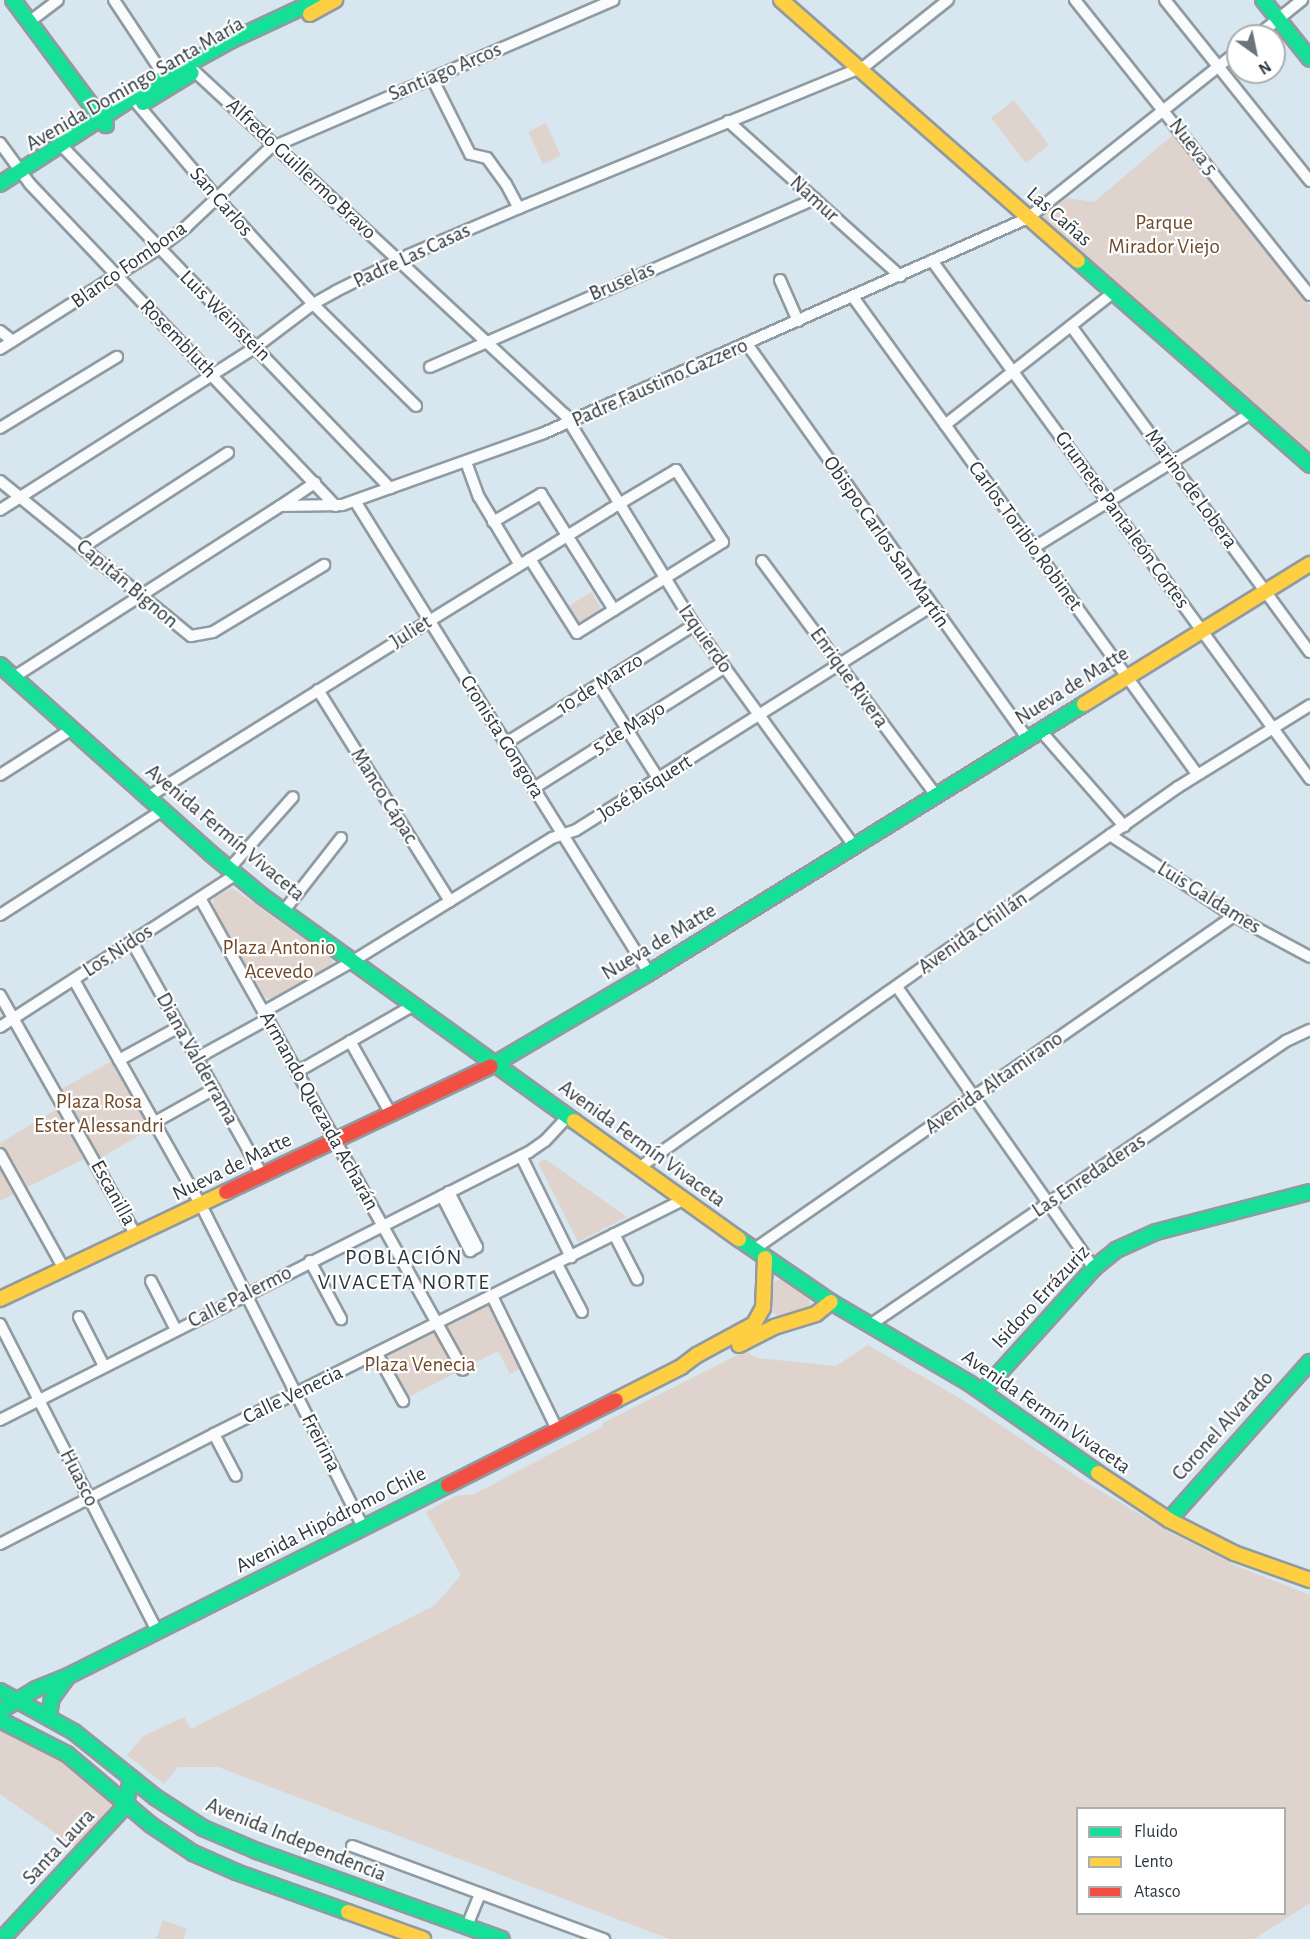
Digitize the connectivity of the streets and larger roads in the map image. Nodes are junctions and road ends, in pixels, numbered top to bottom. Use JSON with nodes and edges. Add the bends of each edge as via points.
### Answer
{"nodes":[{"id":1,"x":13,"y":0,"type":"edge"},
{"id":2,"x":58,"y":0,"type":"edge"},
{"id":3,"x":114,"y":0,"type":"edge"},
{"id":4,"x":318,"y":0,"type":"edge"},
{"id":5,"x":335,"y":0,"type":"edge"},
{"id":6,"x":614,"y":0,"type":"edge"},
{"id":7,"x":781,"y":0,"type":"edge"},
{"id":8,"x":948,"y":0,"type":"edge"},
{"id":9,"x":1075,"y":0,"type":"edge"},
{"id":10,"x":1165,"y":0,"type":"edge"},
{"id":11,"x":1263,"y":0,"type":"edge"},
{"id":12,"x":1302,"y":0,"type":"edge"},
{"id":13,"x":1278,"y":19,"type":"junction"},
{"id":14,"x":29,"y":22,"type":"junction"},
{"id":15,"x":1272,"y":24,"type":"edge"},
{"id":16,"x":1310,"y":59,"type":"edge"},
{"id":17,"x":1226,"y":61,"type":"edge"},
{"id":18,"x":1219,"y":67,"type":"junction"},
{"id":19,"x":191,"y":68,"type":"junction"},
{"id":20,"x":858,"y":68,"type":"junction"},
{"id":21,"x":165,"y":77,"type":"junction"},
{"id":22,"x":432,"y":78,"type":"junction"},
{"id":23,"x":136,"y":102,"type":"junction"},
{"id":24,"x":1164,"y":111,"type":"junction"},
{"id":25,"x":728,"y":121,"type":"junction"},
{"id":26,"x":104,"y":122,"type":"junction"},
{"id":27,"x":0,"y":143,"type":"edge"},
{"id":28,"x":275,"y":145,"type":"junction"},
{"id":29,"x":62,"y":147,"type":"junction"},
{"id":30,"x":21,"y":172,"type":"junction"},
{"id":31,"x":1310,"y":181,"type":"edge"},
{"id":32,"x":0,"y":184,"type":"edge"},
{"id":33,"x":216,"y":197,"type":"junction"},
{"id":34,"x":815,"y":199,"type":"junction"},
{"id":35,"x":519,"y":208,"type":"junction"},
{"id":36,"x":1028,"y":218,"type":"junction"},
{"id":37,"x":158,"y":249,"type":"junction"},
{"id":38,"x":400,"y":260,"type":"junction"},
{"id":39,"x":933,"y":262,"type":"junction"},
{"id":40,"x":118,"y":276,"type":"junction"},
{"id":41,"x":900,"y":276,"type":"junction"},
{"id":42,"x":780,"y":280,"type":"dead end"},
{"id":43,"x":1308,"y":289,"type":"edge"},
{"id":44,"x":1113,"y":293,"type":"junction"},
{"id":45,"x":852,"y":297,"type":"junction"},
{"id":46,"x":313,"y":304,"type":"junction"},
{"id":47,"x":798,"y":321,"type":"junction"},
{"id":48,"x":1071,"y":326,"type":"junction"},
{"id":49,"x":0,"y":331,"type":"edge"},
{"id":50,"x":13,"y":341,"type":"junction"},
{"id":51,"x":486,"y":341,"type":"junction"},
{"id":52,"x":747,"y":344,"type":"junction"},
{"id":53,"x":256,"y":347,"type":"junction"},
{"id":54,"x":0,"y":349,"type":"edge"},
{"id":55,"x":117,"y":357,"type":"dead end"},
{"id":56,"x":430,"y":367,"type":"dead end"},
{"id":57,"x":1013,"y":371,"type":"junction"},
{"id":58,"x":212,"y":374,"type":"junction"},
{"id":59,"x":416,"y":406,"type":"dead end"},
{"id":60,"x":1250,"y":414,"type":"junction"},
{"id":61,"x":572,"y":423,"type":"junction"},
{"id":62,"x":945,"y":425,"type":"junction"},
{"id":63,"x":0,"y":428,"type":"edge"},
{"id":64,"x":228,"y":453,"type":"dead end"},
{"id":65,"x":466,"y":462,"type":"junction"},
{"id":66,"x":1171,"y":462,"type":"junction"},
{"id":67,"x":1310,"y":465,"type":"edge"},
{"id":68,"x":0,"y":481,"type":"edge"},
{"id":69,"x":315,"y":483,"type":"junction"},
{"id":70,"x":390,"y":488,"type":"junction"},
{"id":71,"x":20,"y":497,"type":"junction"},
{"id":72,"x":355,"y":501,"type":"junction"},
{"id":73,"x":1108,"y":501,"type":"junction"},
{"id":74,"x":618,"y":504,"type":"junction"},
{"id":75,"x":280,"y":506,"type":"junction"},
{"id":76,"x":336,"y":506,"type":"junction"},
{"id":77,"x":0,"y":510,"type":"edge"},
{"id":78,"x":494,"y":522,"type":"junction"},
{"id":79,"x":567,"y":536,"type":"junction"},
{"id":80,"x":83,"y":547,"type":"junction"},
{"id":81,"x":1034,"y":548,"type":"junction"},
{"id":82,"x":530,"y":559,"type":"junction"},
{"id":83,"x":762,"y":561,"type":"dead end"},
{"id":84,"x":1310,"y":564,"type":"edge"},
{"id":85,"x":324,"y":565,"type":"dead end"},
{"id":86,"x":520,"y":565,"type":"junction"},
{"id":87,"x":664,"y":579,"type":"junction"},
{"id":88,"x":1266,"y":592,"type":"junction"},
{"id":89,"x":142,"y":595,"type":"junction"},
{"id":90,"x":932,"y":606,"type":"junction"},
{"id":91,"x":614,"y":610,"type":"junction"},
{"id":92,"x":429,"y":621,"type":"junction"},
{"id":93,"x":694,"y":625,"type":"junction"},
{"id":94,"x":1203,"y":630,"type":"junction"},
{"id":95,"x":1310,"y":652,"type":"edge"},
{"id":96,"x":0,"y":665,"type":"edge"},
{"id":97,"x":840,"y":665,"type":"junction"},
{"id":98,"x":724,"y":668,"type":"junction"},
{"id":99,"x":14,"y":677,"type":"junction"},
{"id":100,"x":1127,"y":677,"type":"junction"},
{"id":101,"x":599,"y":685,"type":"junction"},
{"id":102,"x":318,"y":690,"type":"junction"},
{"id":103,"x":1310,"y":705,"type":"edge"},
{"id":104,"x":760,"y":717,"type":"junction"},
{"id":105,"x":1273,"y":728,"type":"junction"},
{"id":106,"x":72,"y":729,"type":"junction"},
{"id":107,"x":627,"y":729,"type":"junction"},
{"id":108,"x":1040,"y":730,"type":"junction"},
{"id":109,"x":1027,"y":738,"type":"junction"},
{"id":110,"x":506,"y":743,"type":"junction"},
{"id":111,"x":1197,"y":774,"type":"junction"},
{"id":112,"x":0,"y":776,"type":"edge"},
{"id":113,"x":1310,"y":778,"type":"edge"},
{"id":114,"x":659,"y":780,"type":"junction"},
{"id":115,"x":534,"y":788,"type":"junction"},
{"id":116,"x":936,"y":795,"type":"junction"},
{"id":117,"x":293,"y":796,"type":"dead end"},
{"id":118,"x":148,"y":797,"type":"junction"},
{"id":119,"x":163,"y":810,"type":"junction"},
{"id":120,"x":1124,"y":826,"type":"junction"},
{"id":121,"x":562,"y":835,"type":"junction"},
{"id":122,"x":1110,"y":835,"type":"junction"},
{"id":123,"x":341,"y":838,"type":"dead end"},
{"id":124,"x":854,"y":846,"type":"junction"},
{"id":125,"x":232,"y":872,"type":"junction"},
{"id":126,"x":200,"y":898,"type":"junction"},
{"id":127,"x":450,"y":901,"type":"junction"},
{"id":128,"x":283,"y":912,"type":"junction"},
{"id":129,"x":0,"y":915,"type":"edge"},
{"id":130,"x":1234,"y":916,"type":"junction"},
{"id":131,"x":132,"y":942,"type":"junction"},
{"id":132,"x":1310,"y":957,"type":"edge"},
{"id":133,"x":353,"y":961,"type":"junction"},
{"id":134,"x":649,"y":973,"type":"junction"},
{"id":135,"x":74,"y":980,"type":"junction"},
{"id":136,"x":897,"y":987,"type":"junction"},
{"id":137,"x":0,"y":994,"type":"edge"},
{"id":138,"x":414,"y":1005,"type":"junction"},
{"id":139,"x":266,"y":1016,"type":"junction"},
{"id":140,"x":14,"y":1018,"type":"junction"},
{"id":141,"x":0,"y":1027,"type":"edge"},
{"id":142,"x":180,"y":1027,"type":"junction"},
{"id":143,"x":1310,"y":1030,"type":"edge"},
{"id":144,"x":350,"y":1041,"type":"junction"},
{"id":145,"x":197,"y":1058,"type":"junction"},
{"id":146,"x":119,"y":1060,"type":"junction"},
{"id":147,"x":496,"y":1064,"type":"junction"},
{"id":148,"x":297,"y":1072,"type":"junction"},
{"id":149,"x":214,"y":1089,"type":"junction"},
{"id":150,"x":974,"y":1096,"type":"junction"},
{"id":151,"x":391,"y":1114,"type":"junction"},
{"id":152,"x":568,"y":1116,"type":"junction"},
{"id":153,"x":154,"y":1122,"type":"junction"},
{"id":154,"x":335,"y":1141,"type":"junction"},
{"id":155,"x":0,"y":1154,"type":"edge"},
{"id":156,"x":521,"y":1156,"type":"junction"},
{"id":157,"x":640,"y":1167,"type":"junction"},
{"id":158,"x":263,"y":1176,"type":"junction"},
{"id":159,"x":1310,"y":1192,"type":"edge"},
{"id":160,"x":445,"y":1194,"type":"junction"},
{"id":161,"x":683,"y":1200,"type":"junction"},
{"id":162,"x":1049,"y":1203,"type":"junction"},
{"id":163,"x":201,"y":1205,"type":"junction"},
{"id":164,"x":461,"y":1224,"type":"dead end"},
{"id":165,"x":383,"y":1225,"type":"junction"},
{"id":166,"x":615,"y":1234,"type":"junction"},
{"id":167,"x":136,"y":1235,"type":"junction"},
{"id":168,"x":753,"y":1250,"type":"junction"},
{"id":169,"x":571,"y":1257,"type":"junction"},
{"id":170,"x":765,"y":1258,"type":"junction"},
{"id":171,"x":310,"y":1262,"type":"junction"},
{"id":172,"x":557,"y":1264,"type":"junction"},
{"id":173,"x":1094,"y":1268,"type":"junction"},
{"id":174,"x":64,"y":1269,"type":"junction"},
{"id":175,"x":637,"y":1279,"type":"dead end"},
{"id":176,"x":152,"y":1281,"type":"dead end"},
{"id":177,"x":246,"y":1294,"type":"junction"},
{"id":178,"x":492,"y":1296,"type":"junction"},
{"id":179,"x":0,"y":1299,"type":"edge"},
{"id":180,"x":831,"y":1302,"type":"junction"},
{"id":181,"x":582,"y":1311,"type":"dead end"},
{"id":182,"x":79,"y":1317,"type":"dead end"},
{"id":183,"x":341,"y":1319,"type":"dead end"},
{"id":184,"x":439,"y":1323,"type":"junction"},
{"id":185,"x":0,"y":1324,"type":"edge"},
{"id":186,"x":870,"y":1325,"type":"junction"},
{"id":187,"x":176,"y":1330,"type":"junction"},
{"id":188,"x":377,"y":1354,"type":"junction"},
{"id":189,"x":1310,"y":1362,"type":"edge"},
{"id":190,"x":104,"y":1366,"type":"junction"},
{"id":191,"x":681,"y":1367,"type":"junction"},
{"id":192,"x":464,"y":1370,"type":"dead end"},
{"id":193,"x":983,"y":1391,"type":"junction"},
{"id":194,"x":296,"y":1394,"type":"junction"},
{"id":195,"x":39,"y":1400,"type":"junction"},
{"id":196,"x":403,"y":1401,"type":"dead end"},
{"id":197,"x":0,"y":1420,"type":"edge"},
{"id":198,"x":557,"y":1429,"type":"junction"},
{"id":199,"x":214,"y":1434,"type":"junction"},
{"id":200,"x":236,"y":1476,"type":"dead end"},
{"id":201,"x":89,"y":1498,"type":"junction"},
{"id":202,"x":1169,"y":1520,"type":"junction"},
{"id":203,"x":363,"y":1527,"type":"junction"},
{"id":204,"x":0,"y":1544,"type":"edge"},
{"id":205,"x":1310,"y":1580,"type":"edge"},
{"id":206,"x":157,"y":1631,"type":"junction"},
{"id":207,"x":68,"y":1676,"type":"junction"},
{"id":208,"x":0,"y":1691,"type":"edge"},
{"id":209,"x":17,"y":1700,"type":"junction"},
{"id":210,"x":0,"y":1711,"type":"edge"},
{"id":211,"x":49,"y":1716,"type":"junction"},
{"id":212,"x":0,"y":1720,"type":"edge"},
{"id":213,"x":131,"y":1777,"type":"junction"},
{"id":214,"x":126,"y":1805,"type":"junction"},
{"id":215,"x":352,"y":1846,"type":"dead end"},
{"id":216,"x":480,"y":1893,"type":"junction"},
{"id":217,"x":467,"y":1926,"type":"junction"},
{"id":218,"x":2,"y":1939,"type":"edge"},
{"id":219,"x":423,"y":1939,"type":"edge"},
{"id":220,"x":502,"y":1939,"type":"edge"},
{"id":221,"x":604,"y":1939,"type":"edge"}],
"edges":[{"from":1,"to":14,"type":"street"},
{"from":2,"to":14,"type":"street"},
{"from":3,"to":21,"type":"street"},
{"from":4,"to":19,"type":"street","name":"Avenida Domingo Santa María"},
{"from":5,"to":19,"type":"street","name":"Avenida Domingo Santa María"},
{"from":6,"to":22,"type":"street","name":"Santiago Arcos"},
{"from":7,"to":20,"type":"street","name":"Las Cañas"},
{"from":8,"to":20,"type":"street","name":"Padre Las Casas"},
{"from":9,"to":24,"type":"street","name":"Nueva 5"},
{"from":10,"to":18,"type":"street"},
{"from":11,"to":13,"type":"street"},
{"from":12,"to":13,"type":"street"},
{"from":13,"to":15,"type":"street"},
{"from":13,"to":16,"type":"street"},
{"from":14,"to":26,"type":"street"},
{"from":17,"to":18,"type":"street","name":"Padre Faustino Gazzero"},
{"from":18,"to":24,"type":"street","name":"Padre Faustino Gazzero"},
{"from":18,"to":31,"type":"street"},
{"from":19,"to":21,"type":"street","name":"Avenida Domingo Santa María"},
{"from":19,"to":23,"type":"street","name":"Avenida Domingo Santa María"},
{"from":19,"to":28,"type":"street","name":"Alfredo Guillermo Bravo"},
{"from":20,"to":25,"type":"street","name":"Padre Las Casas"},
{"from":20,"to":36,"type":"street","name":"Las Cañas"},
{"from":21,"to":23,"type":"street","name":"Avenida Domingo Santa María"},
{"from":22,"to":28,"type":"street","name":"Santiago Arcos"},
{"from":22,"to":35,"type":"street","via":[[470,154],[487,158]]},
{"from":23,"to":26,"type":"street","name":"Avenida Domingo Santa María"},
{"from":23,"to":33,"type":"street","name":"San Carlos"},
{"from":24,"to":36,"type":"street","name":"Padre Faustino Gazzero"},
{"from":24,"to":43,"type":"street","name":"Nueva 5"},
{"from":25,"to":34,"type":"street","name":"Namur"},
{"from":25,"to":35,"type":"street","name":"Padre Las Casas"},
{"from":26,"to":29,"type":"street","name":"Avenida Domingo Santa María"},
{"from":27,"to":30,"type":"street","name":"Rosembluth"},
{"from":28,"to":33,"type":"street","name":"Blanco Fombona"},
{"from":28,"to":38,"type":"street","name":"Alfredo Guillermo Bravo"},
{"from":29,"to":30,"type":"street","name":"Avenida Domingo Santa María"},
{"from":29,"to":37,"type":"street","name":"Luis Weinstein"},
{"from":30,"to":32,"type":"street","name":"Avenida Domingo Santa María"},
{"from":30,"to":40,"type":"street","name":"Rosembluth"},
{"from":33,"to":37,"type":"street","name":"Blanco Fombona"},
{"from":33,"to":46,"type":"street","name":"San Carlos"},
{"from":34,"to":41,"type":"street","name":"Namur"},
{"from":34,"to":51,"type":"street","name":"Bruselas"},
{"from":35,"to":38,"type":"street","name":"Padre Las Casas"},
{"from":36,"to":39,"type":"street","name":"Padre Faustino Gazzero"},
{"from":36,"to":44,"type":"street","name":"Las Cañas"},
{"from":37,"to":40,"type":"street","name":"Blanco Fombona"},
{"from":37,"to":53,"type":"street","name":"Luis Weinstein"},
{"from":38,"to":46,"type":"street","name":"Padre Las Casas"},
{"from":38,"to":51,"type":"street","name":"Alfredo Guillermo Bravo"},
{"from":39,"to":41,"type":"street","name":"Padre Faustino Gazzero"},
{"from":39,"to":57,"type":"street","name":"Grumete Pantaleón Cortes"},
{"from":40,"to":50,"type":"street","name":"Blanco Fombona"},
{"from":40,"to":58,"type":"street","name":"Rosembluth"},
{"from":41,"to":45,"type":"street","name":"Padre Faustino Gazzero"},
{"from":42,"to":47,"type":"street"},
{"from":44,"to":48,"type":"street"},
{"from":44,"to":60,"type":"street","name":"Las Cañas"},
{"from":45,"to":47,"type":"street","name":"Padre Faustino Gazzero"},
{"from":45,"to":62,"type":"street","name":"Carlos Toribio Robinet"},
{"from":46,"to":53,"type":"street","name":"Padre Las Casas"},
{"from":46,"to":59,"type":"street","name":"San Carlos"},
{"from":47,"to":52,"type":"street","name":"Padre Faustino Gazzero"},
{"from":48,"to":57,"type":"street"},
{"from":48,"to":66,"type":"street","name":"Marino de Lobera"},
{"from":49,"to":50,"type":"street"},
{"from":50,"to":54,"type":"street","name":"Blanco Fombona"},
{"from":51,"to":56,"type":"street","name":"Bruselas"},
{"from":51,"to":61,"type":"street","name":"Alfredo Guillermo Bravo"},
{"from":52,"to":61,"type":"street","name":"Padre Faustino Gazzero"},
{"from":52,"to":90,"type":"street","name":"Obispo Carlos San Martín"},
{"from":53,"to":58,"type":"street","name":"Padre Las Casas"},
{"from":53,"to":70,"type":"street","name":"Luis Weinstein"},
{"from":55,"to":63,"type":"street"},
{"from":57,"to":62,"type":"street"},
{"from":57,"to":73,"type":"street","name":"Grumete Pantaleón Cortes"},
{"from":58,"to":69,"type":"street","name":"Rosembluth"},
{"from":58,"to":71,"type":"street","name":"Padre Las Casas"},
{"from":60,"to":66,"type":"street"},
{"from":60,"to":67,"type":"street","name":"Las Cañas"},
{"from":61,"to":65,"type":"street","name":"Padre Faustino Gazzero"},
{"from":61,"to":74,"type":"street","name":"Izquierdo"},
{"from":62,"to":81,"type":"street","name":"Carlos Toribio Robinet"},
{"from":64,"to":80,"type":"street"},
{"from":65,"to":70,"type":"street","name":"Padre Faustino Gazzero"},
{"from":65,"to":78,"type":"street","via":[[479,497]]},
{"from":66,"to":73,"type":"street"},
{"from":66,"to":88,"type":"street","name":"Marino de Lobera"},
{"from":68,"to":71,"type":"street","name":"Capitán Bignon"},
{"from":69,"to":75,"type":"street"},
{"from":69,"to":76,"type":"street","name":"Rosembluth"},
{"from":70,"to":72,"type":"street","name":"Padre Faustino Gazzero"},
{"from":71,"to":77,"type":"street","name":"Padre Las Casas"},
{"from":71,"to":80,"type":"street","name":"Capitán Bignon"},
{"from":72,"to":76,"type":"street","name":"Padre Faustino Gazzero"},
{"from":72,"to":92,"type":"street","name":"Cronista Gongora"},
{"from":73,"to":81,"type":"street"},
{"from":73,"to":94,"type":"street","name":"Grumete Pantaleón Cortes"},
{"from":74,"to":79,"type":"street","name":"Juliet"},
{"from":74,"to":87,"type":"street","name":"Izquierdo"},
{"from":74,"to":87,"type":"street","name":"Juliet","via":[[676,470],[723,542]]},
{"from":75,"to":76,"type":"street","name":"Padre Faustino Gazzero"},
{"from":75,"to":89,"type":"street"},
{"from":78,"to":79,"type":"street","via":[[541,494]]},
{"from":78,"to":86,"type":"street"},
{"from":79,"to":82,"type":"street","name":"Juliet"},
{"from":79,"to":91,"type":"street"},
{"from":80,"to":89,"type":"street","name":"Capitán Bignon"},
{"from":81,"to":100,"type":"street","name":"Carlos Toribio Robinet"},
{"from":82,"to":86,"type":"street","name":"Juliet"},
{"from":82,"to":91,"type":"street","via":[[577,633]]},
{"from":83,"to":97,"type":"street","name":"Enrique Rivera"},
{"from":84,"to":88,"type":"street","name":"Nueva de Matte"},
{"from":85,"to":89,"type":"street","name":"Capitán Bignon","via":[[203,636],[191,636]]},
{"from":86,"to":92,"type":"street","name":"Juliet"},
{"from":87,"to":91,"type":"street"},
{"from":87,"to":93,"type":"street","name":"Izquierdo"},
{"from":88,"to":94,"type":"street","name":"Nueva de Matte"},
{"from":88,"to":95,"type":"street","name":"Marino de Lobera"},
{"from":89,"to":99,"type":"street"},
{"from":90,"to":97,"type":"street","name":"José Bisquert"},
{"from":90,"to":109,"type":"street","name":"Obispo Carlos San Martín"},
{"from":92,"to":102,"type":"street","name":"Juliet"},
{"from":92,"to":110,"type":"street","name":"Cronista Gongora"},
{"from":93,"to":98,"type":"street","name":"Izquierdo"},
{"from":93,"to":101,"type":"street","name":"10 de Marzo"},
{"from":94,"to":100,"type":"street","name":"Nueva de Matte"},
{"from":94,"to":105,"type":"street","name":"Grumete Pantaleón Cortes"},
{"from":96,"to":99,"type":"street","name":"Avenida Fermín Vivaceta"},
{"from":97,"to":104,"type":"street","name":"José Bisquert"},
{"from":97,"to":116,"type":"street","name":"Enrique Rivera"},
{"from":98,"to":104,"type":"street","name":"Izquierdo"},
{"from":98,"to":107,"type":"street","name":"5 de Mayo"},
{"from":99,"to":106,"type":"street","name":"Avenida Fermín Vivaceta"},
{"from":100,"to":108,"type":"street","name":"Nueva de Matte"},
{"from":100,"to":111,"type":"street","name":"Carlos Toribio Robinet"},
{"from":101,"to":107,"type":"street"},
{"from":101,"to":110,"type":"street","name":"10 de Marzo"},
{"from":102,"to":118,"type":"street","name":"Juliet"},
{"from":102,"to":127,"type":"street","name":"Manco Cápac"},
{"from":103,"to":105,"type":"street","name":"Avenida Chillán"},
{"from":104,"to":114,"type":"street","name":"José Bisquert"},
{"from":104,"to":124,"type":"street","name":"Izquierdo"},
{"from":105,"to":111,"type":"street","name":"Avenida Chillán"},
{"from":105,"to":113,"type":"street","name":"Grumete Pantaleón Cortes"},
{"from":106,"to":112,"type":"street"},
{"from":106,"to":118,"type":"street","name":"Avenida Fermín Vivaceta"},
{"from":107,"to":114,"type":"street"},
{"from":107,"to":115,"type":"street","name":"5 de Mayo"},
{"from":108,"to":109,"type":"street","name":"Nueva de Matte"},
{"from":108,"to":120,"type":"street"},
{"from":109,"to":116,"type":"street","name":"Nueva de Matte"},
{"from":110,"to":115,"type":"street","name":"Cronista Gongora"},
{"from":111,"to":120,"type":"street","name":"Avenida Chillán"},
{"from":114,"to":121,"type":"street","name":"José Bisquert"},
{"from":115,"to":121,"type":"street","name":"Cronista Gongora"},
{"from":116,"to":124,"type":"street","name":"Nueva de Matte"},
{"from":117,"to":125,"type":"street","name":"Los Nidos"},
{"from":118,"to":119,"type":"street","name":"Avenida Fermín Vivaceta"},
{"from":119,"to":125,"type":"street","name":"Avenida Fermín Vivaceta"},
{"from":119,"to":129,"type":"street"},
{"from":120,"to":122,"type":"street","name":"Avenida Chillán"},
{"from":121,"to":127,"type":"street","name":"José Bisquert"},
{"from":121,"to":134,"type":"street","name":"Cronista Gongora"},
{"from":122,"to":130,"type":"street","name":"Luis Galdames"},
{"from":122,"to":136,"type":"street","name":"Avenida Chillán"},
{"from":123,"to":128,"type":"street"},
{"from":124,"to":134,"type":"street","name":"Nueva de Matte"},
{"from":125,"to":126,"type":"street","name":"Los Nidos"},
{"from":125,"to":128,"type":"street","name":"Avenida Fermín Vivaceta"},
{"from":126,"to":131,"type":"street","name":"Los Nidos"},
{"from":126,"to":139,"type":"street","name":"Armando Quezada Acharán"},
{"from":127,"to":133,"type":"street","name":"José Bisquert"},
{"from":128,"to":133,"type":"street","name":"Avenida Fermín Vivaceta"},
{"from":130,"to":132,"type":"street","name":"Luis Galdames"},
{"from":130,"to":150,"type":"street","name":"Avenida Altamirano"},
{"from":131,"to":135,"type":"street","name":"Los Nidos"},
{"from":131,"to":142,"type":"street","name":"Diana Valderrama"},
{"from":133,"to":138,"type":"street","name":"Avenida Fermín Vivaceta"},
{"from":133,"to":139,"type":"street","name":"José Bisquert"},
{"from":134,"to":147,"type":"street","name":"Nueva de Matte"},
{"from":135,"to":140,"type":"street","name":"Los Nidos"},
{"from":135,"to":146,"type":"street","name":"Freirina"},
{"from":136,"to":150,"type":"street"},
{"from":136,"to":157,"type":"street","name":"Avenida Chillán"},
{"from":137,"to":140,"type":"street","name":"Escanilla"},
{"from":138,"to":144,"type":"street"},
{"from":138,"to":147,"type":"street","name":"Avenida Fermín Vivaceta"},
{"from":139,"to":145,"type":"street","name":"José Bisquert"},
{"from":139,"to":148,"type":"street","name":"Armando Quezada Acharán"},
{"from":140,"to":141,"type":"street","name":"Los Nidos"},
{"from":140,"to":167,"type":"street","name":"Escanilla"},
{"from":142,"to":145,"type":"street","name":"Diana Valderrama"},
{"from":142,"to":146,"type":"street"},
{"from":143,"to":162,"type":"street","name":"Las Enredaderas","via":[[1286,1041]]},
{"from":144,"to":148,"type":"street"},
{"from":144,"to":151,"type":"street"},
{"from":145,"to":149,"type":"street","name":"Diana Valderrama"},
{"from":146,"to":153,"type":"street","name":"Freirina"},
{"from":147,"to":151,"type":"street","name":"Nueva de Matte"},
{"from":147,"to":152,"type":"street","name":"Avenida Fermín Vivaceta"},
{"from":148,"to":154,"type":"street","name":"Armando Quezada Acharán"},
{"from":149,"to":153,"type":"street"},
{"from":149,"to":158,"type":"street","name":"Diana Valderrama"},
{"from":150,"to":162,"type":"street"},
{"from":150,"to":168,"type":"street","name":"Avenida Altamirano"},
{"from":151,"to":154,"type":"street","name":"Nueva de Matte"},
{"from":152,"to":156,"type":"street","name":"Calle Palermo","via":[[545,1141]]},
{"from":152,"to":157,"type":"street","name":"Avenida Fermín Vivaceta"},
{"from":153,"to":163,"type":"street","name":"Freirina"},
{"from":154,"to":158,"type":"street","name":"Nueva de Matte"},
{"from":154,"to":165,"type":"street","name":"Armando Quezada Acharán"},
{"from":155,"to":174,"type":"street"},
{"from":156,"to":160,"type":"street","name":"Calle Palermo"},
{"from":156,"to":169,"type":"street"},
{"from":157,"to":161,"type":"street","name":"Avenida Fermín Vivaceta"},
{"from":158,"to":163,"type":"street","name":"Nueva de Matte"},
{"from":159,"to":173,"type":"street","name":"Isidoro Errázuriz","via":[[1146,1235],[1116,1250]]},
{"from":160,"to":164,"type":"street"},
{"from":160,"to":165,"type":"street","name":"Calle Palermo"},
{"from":161,"to":166,"type":"street","name":"Calle Venecia"},
{"from":161,"to":168,"type":"street","name":"Avenida Fermín Vivaceta"},
{"from":162,"to":173,"type":"street"},
{"from":162,"to":186,"type":"street","name":"Las Enredaderas"},
{"from":163,"to":167,"type":"street","name":"Nueva de Matte"},
{"from":163,"to":177,"type":"street","name":"Freirina"},
{"from":165,"to":171,"type":"street","name":"Calle Palermo"},
{"from":165,"to":184,"type":"street","name":"Armando Quezada Acharán"},
{"from":166,"to":169,"type":"street","name":"Calle Venecia"},
{"from":166,"to":175,"type":"street"},
{"from":167,"to":174,"type":"street","name":"Nueva de Matte"},
{"from":168,"to":170,"type":"street","name":"Avenida Fermín Vivaceta"},
{"from":169,"to":172,"type":"street","name":"Calle Venecia"},
{"from":170,"to":180,"type":"street","name":"Avenida Fermín Vivaceta"},
{"from":170,"to":191,"type":"street","name":"Avenida Hipódromo Chile","via":[[765,1301],[754,1323]]},
{"from":171,"to":177,"type":"street","name":"Calle Palermo"},
{"from":171,"to":183,"type":"street"},
{"from":172,"to":178,"type":"street","name":"Calle Venecia"},
{"from":172,"to":181,"type":"street"},
{"from":173,"to":193,"type":"street","name":"Isidoro Errázuriz"},
{"from":174,"to":179,"type":"street","name":"Nueva de Matte"},
{"from":176,"to":187,"type":"street"},
{"from":177,"to":187,"type":"street","name":"Calle Palermo"},
{"from":177,"to":194,"type":"street","name":"Freirina"},
{"from":178,"to":184,"type":"street","name":"Calle Venecia"},
{"from":178,"to":198,"type":"street"},
{"from":180,"to":186,"type":"street","name":"Avenida Fermín Vivaceta"},
{"from":180,"to":191,"type":"street","name":"Avenida Hipódromo Chile","via":[[816,1314],[774,1327],[700,1364]]},
{"from":182,"to":190,"type":"street"},
{"from":184,"to":188,"type":"street","name":"Calle Venecia"},
{"from":184,"to":192,"type":"street","name":"Armando Quezada Acharán"},
{"from":185,"to":195,"type":"street","name":"Huasco"},
{"from":186,"to":193,"type":"street","name":"Avenida Fermín Vivaceta"},
{"from":187,"to":190,"type":"street","name":"Calle Palermo"},
{"from":188,"to":194,"type":"street","name":"Calle Venecia"},
{"from":188,"to":196,"type":"street"},
{"from":189,"to":202,"type":"street","name":"Coronel Alvarado"},
{"from":190,"to":195,"type":"street","name":"Calle Palermo"},
{"from":191,"to":198,"type":"street","name":"Avenida Hipódromo Chile"},
{"from":193,"to":202,"type":"street","name":"Avenida Fermín Vivaceta"},
{"from":194,"to":199,"type":"street","name":"Calle Venecia"},
{"from":194,"to":203,"type":"street","name":"Freirina"},
{"from":195,"to":197,"type":"street","name":"Calle Palermo"},
{"from":195,"to":201,"type":"street","name":"Huasco"},
{"from":198,"to":203,"type":"street","name":"Avenida Hipódromo Chile"},
{"from":199,"to":200,"type":"street"},
{"from":199,"to":201,"type":"street","name":"Calle Venecia"},
{"from":201,"to":204,"type":"street","name":"Calle Venecia"},
{"from":201,"to":206,"type":"street","name":"Huasco"},
{"from":202,"to":205,"type":"street","name":"Avenida Fermín Vivaceta","via":[[1241,1556]]},
{"from":203,"to":206,"type":"street","name":"Avenida Hipódromo Chile"},
{"from":206,"to":207,"type":"street","name":"Avenida Hipódromo Chile"},
{"from":207,"to":209,"type":"street","name":"Avenida Hipódromo Chile"},
{"from":207,"to":211,"type":"street","via":[[52,1698]]},
{"from":208,"to":209,"type":"street","name":"Avenida Independencia"},
{"from":209,"to":210,"type":"street","name":"Avenida Hipódromo Chile"},
{"from":209,"to":211,"type":"street","name":"Avenida Independencia"},
{"from":211,"to":213,"type":"street","name":"Avenida Independencia"},
{"from":212,"to":214,"type":"street","via":[[58,1748]]},
{"from":213,"to":214,"type":"street","name":"Santa Laura"},
{"from":213,"to":217,"type":"street","name":"Avenida Independencia","via":[[174,1811],[226,1839]]},
{"from":214,"to":218,"type":"street","name":"Santa Laura"},
{"from":214,"to":219,"type":"street","via":[[206,1859]]},
{"from":215,"to":216,"type":"street"},
{"from":216,"to":217,"type":"street"},
{"from":216,"to":221,"type":"street"},
{"from":217,"to":220,"type":"street","name":"Avenida Independencia"}]}
